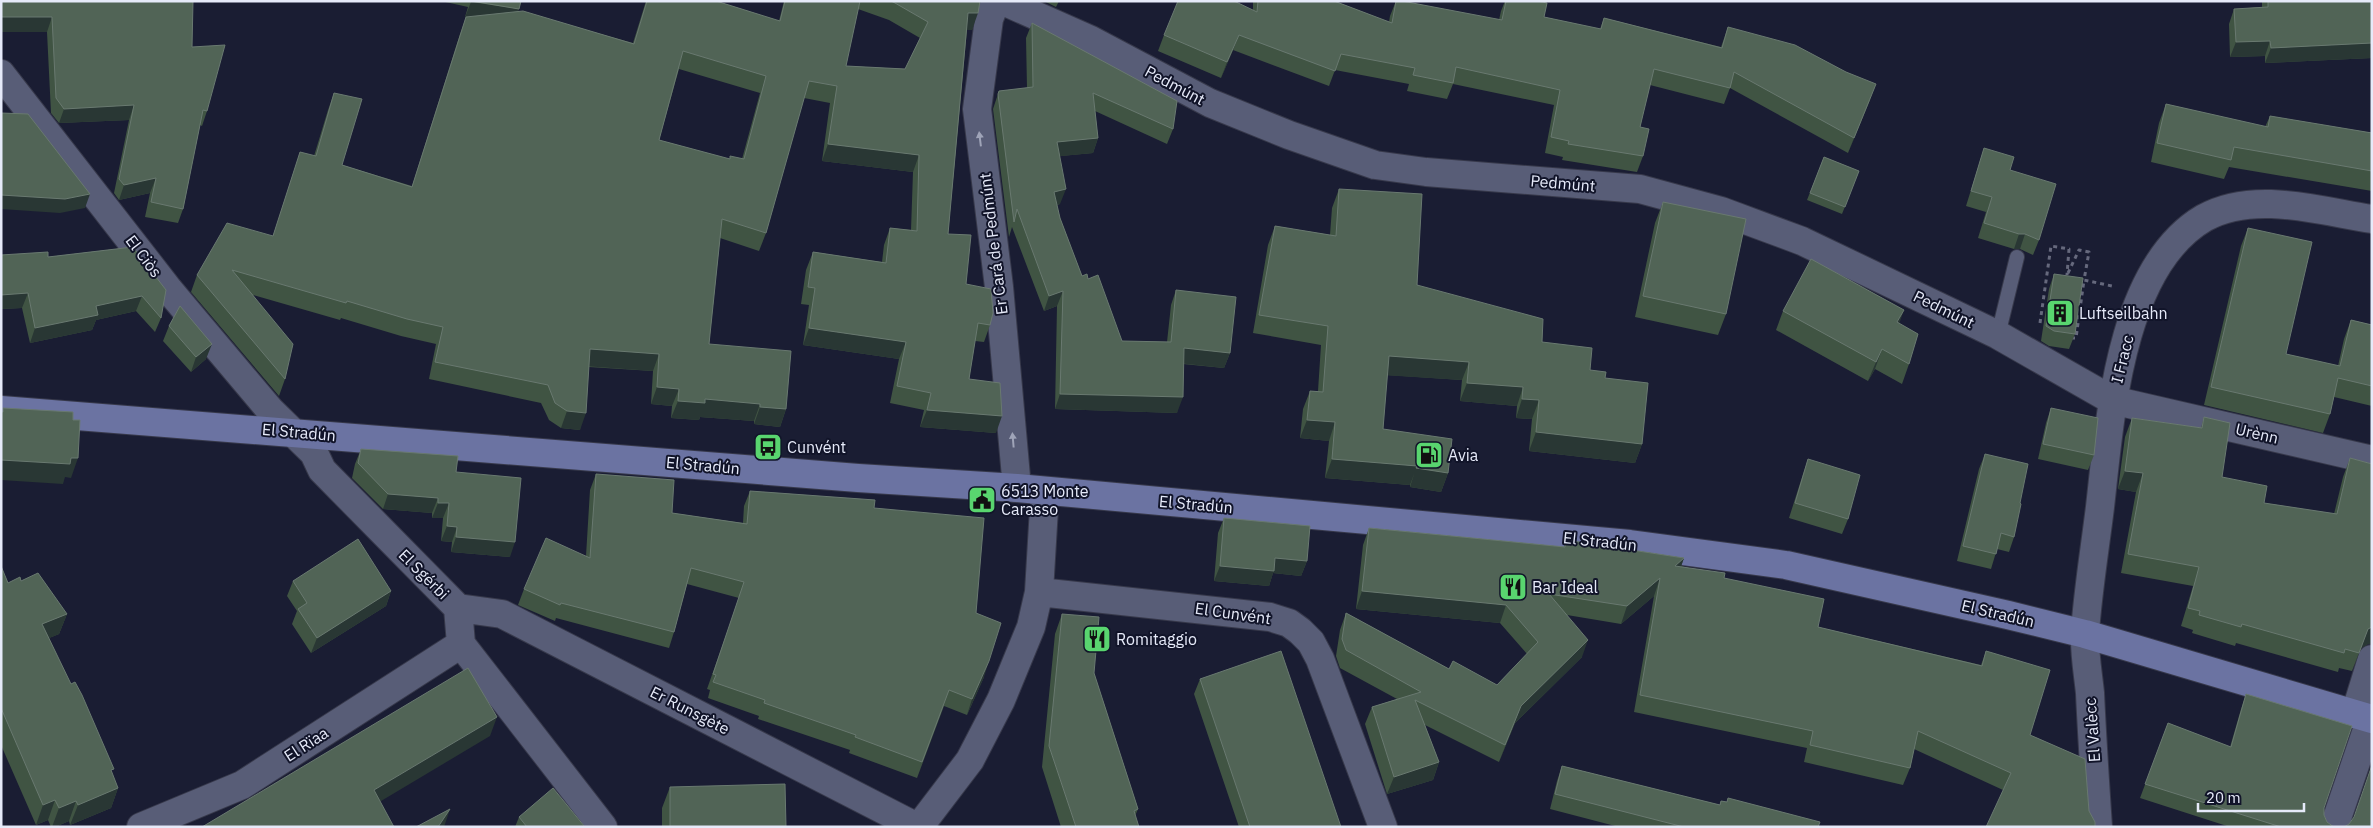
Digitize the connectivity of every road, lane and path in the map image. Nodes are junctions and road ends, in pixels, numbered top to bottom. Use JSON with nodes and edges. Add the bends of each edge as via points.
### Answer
{"nodes":[{"id":1,"x":996,"y":1,"type":"edge"},
{"id":2,"x":1003,"y":1,"type":"edge"},
{"id":3,"x":1,"y":74,"type":"edge"},
{"id":4,"x":2372,"y":219,"type":"edge"},
{"id":5,"x":2017,"y":257,"type":"dead end"},
{"id":6,"x":2084,"y":280,"type":"junction"},
{"id":7,"x":2144,"y":292,"type":"junction"},
{"id":8,"x":2038,"y":332,"type":"dead end"},
{"id":9,"x":1998,"y":335,"type":"junction"},
{"id":10,"x":2076,"y":338,"type":"edge"},
{"id":11,"x":2112,"y":400,"type":"junction"},
{"id":12,"x":1,"y":410,"type":"edge"},
{"id":13,"x":293,"y":432,"type":"junction"},
{"id":14,"x":2372,"y":460,"type":"edge"},
{"id":15,"x":1017,"y":488,"type":"junction"},
{"id":16,"x":1046,"y":491,"type":"junction"},
{"id":17,"x":1039,"y":592,"type":"junction"},
{"id":18,"x":458,"y":608,"type":"junction"},
{"id":19,"x":2085,"y":634,"type":"junction"},
{"id":20,"x":461,"y":644,"type":"junction"},
{"id":21,"x":2372,"y":659,"type":"edge"},
{"id":22,"x":2366,"y":717,"type":"edge"},
{"id":23,"x":141,"y":827,"type":"edge"},
{"id":24,"x":603,"y":827,"type":"edge"},
{"id":25,"x":918,"y":827,"type":"edge"},
{"id":26,"x":1383,"y":827,"type":"edge"},
{"id":27,"x":2098,"y":827,"type":"edge"},
{"id":28,"x":2334,"y":827,"type":"edge"}],
"edges":[{"from":15,"to":1,"type":"street","name":"Er Cará de Pedmúnt","one_way":true,"via":[[999,287],[977,109],[989,19]]},
{"from":2,"to":9,"type":"street","name":"Pedmúnt","via":[[1091,40],[1210,103],[1375,165],[1640,189],[1721,211],[1802,241]]},
{"from":3,"to":13,"type":"street","name":"El Ciòs","via":[[169,290],[264,403]]},
{"from":4,"to":7,"type":"street","name":"I Fracc","via":[[2287,205],[2242,206],[2223,210],[2189,228],[2173,244]]},
{"from":5,"to":9,"type":"lane"},
{"from":6,"to":7,"type":"path"},
{"from":6,"to":8,"type":"path","via":[[2089,252],[2078,250],[2067,276],[2069,249],[2051,246]]},
{"from":6,"to":10,"type":"path"},
{"from":7,"to":11,"type":"street","name":"I Fracc","via":[[2122,349]]},
{"from":9,"to":11,"type":"street","name":"Pedmúnt"},
{"from":11,"to":14,"type":"street","name":"Urènn"},
{"from":11,"to":19,"type":"street","name":"I Fracc"},
{"from":12,"to":13,"type":"main road","name":"El Stradún"},
{"from":13,"to":15,"type":"main road","name":"El Stradún"},
{"from":13,"to":18,"type":"street","name":"El Sgérbi","via":[[314,453],[322,470]]},
{"from":15,"to":16,"type":"main road","name":"El Stradún"},
{"from":16,"to":17,"type":"street"},
{"from":16,"to":19,"type":"main road","name":"El Stradún","via":[[1630,544],[1776,563]]},
{"from":17,"to":25,"type":"street","via":[[1031,626],[985,732],[970,760]]},
{"from":17,"to":26,"type":"street","name":"El Cunvént","via":[[1232,612],[1289,623],[1311,642],[1320,659]]},
{"from":18,"to":20,"type":"street","name":"El Sgérbi"},
{"from":18,"to":25,"type":"street","name":"Er Runsgète","via":[[502,614]]},
{"from":19,"to":22,"type":"main road","name":"El Stradún"},
{"from":19,"to":27,"type":"street","name":"El Valècc"},
{"from":20,"to":23,"type":"street","name":"El Rïaa","via":[[242,785]]},
{"from":20,"to":24,"type":"street"},
{"from":21,"to":22,"type":"street"},
{"from":22,"to":28,"type":"street"}]}
